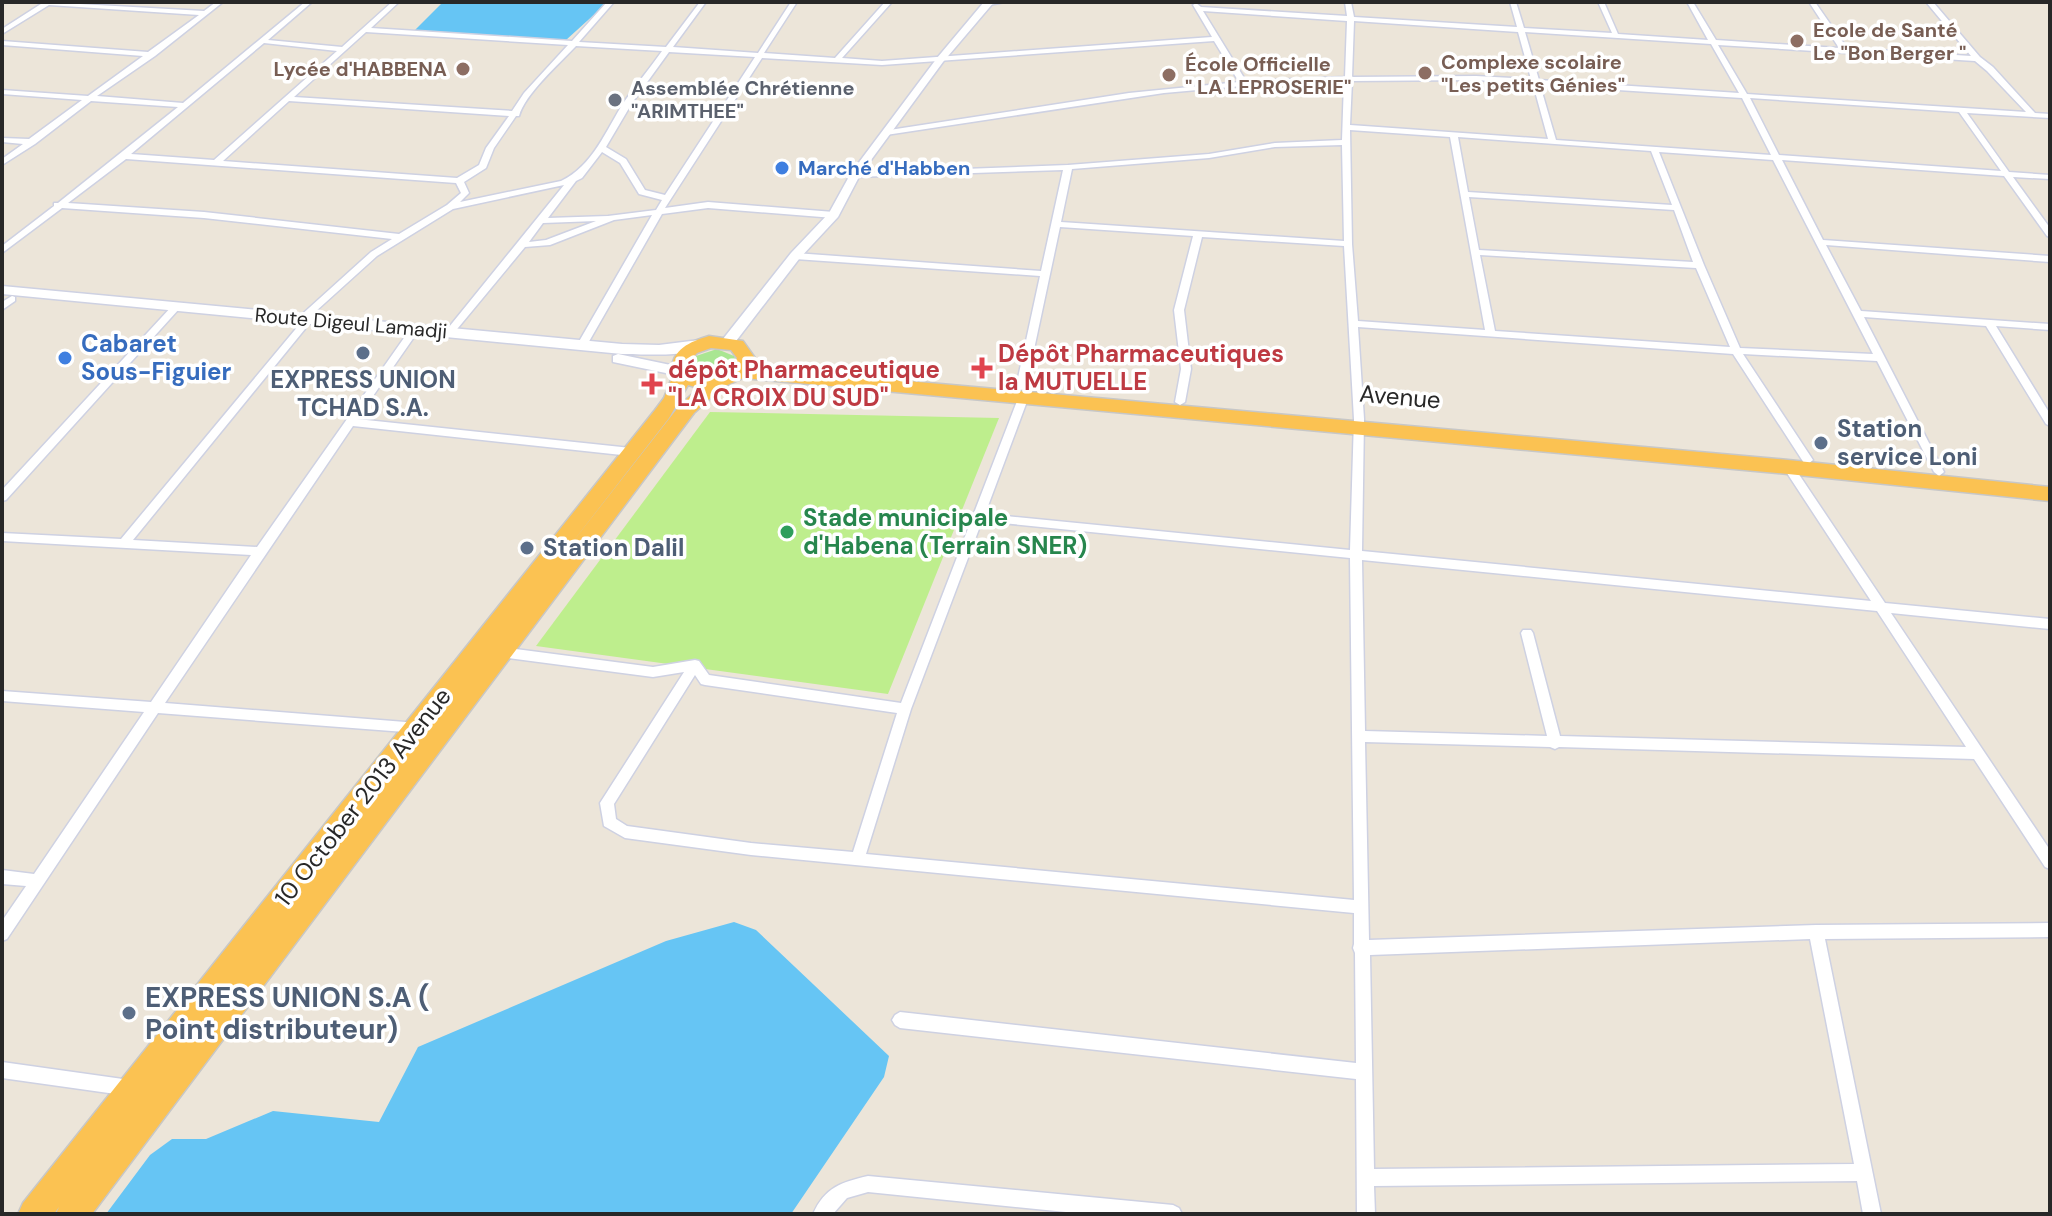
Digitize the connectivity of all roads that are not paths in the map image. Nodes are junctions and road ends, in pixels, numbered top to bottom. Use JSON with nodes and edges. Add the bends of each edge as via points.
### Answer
{"nodes":[{"id":1,"x":48,"y":2,"type":"edge"},
{"id":2,"x":220,"y":2,"type":"edge"},
{"id":3,"x":309,"y":2,"type":"edge"},
{"id":4,"x":396,"y":2,"type":"edge"},
{"id":5,"x":611,"y":2,"type":"edge"},
{"id":6,"x":703,"y":2,"type":"edge"},
{"id":7,"x":794,"y":2,"type":"edge"},
{"id":8,"x":889,"y":2,"type":"edge"},
{"id":9,"x":989,"y":2,"type":"edge"},
{"id":10,"x":1002,"y":2,"type":"edge"},
{"id":11,"x":1348,"y":2,"type":"edge"},
{"id":12,"x":1514,"y":2,"type":"edge"},
{"id":13,"x":1601,"y":2,"type":"edge"},
{"id":14,"x":1690,"y":2,"type":"edge"},
{"id":15,"x":1812,"y":2,"type":"edge"},
{"id":16,"x":1929,"y":2,"type":"edge"},
{"id":17,"x":1196,"y":5,"type":"edge"},
{"id":18,"x":206,"y":13,"type":"junction"},
{"id":19,"x":1351,"y":19,"type":"junction"},
{"id":20,"x":1521,"y":29,"type":"junction"},
{"id":21,"x":365,"y":30,"type":"junction"},
{"id":22,"x":2,"y":32,"type":"edge"},
{"id":23,"x":1615,"y":33,"type":"junction"},
{"id":24,"x":1216,"y":39,"type":"junction"},
{"id":25,"x":261,"y":41,"type":"junction"},
{"id":26,"x":2,"y":43,"type":"edge"},
{"id":27,"x":1713,"y":43,"type":"junction"},
{"id":28,"x":572,"y":44,"type":"junction"},
{"id":29,"x":344,"y":49,"type":"junction"},
{"id":30,"x":670,"y":49,"type":"junction"},
{"id":31,"x":1845,"y":51,"type":"junction"},
{"id":32,"x":152,"y":54,"type":"junction"},
{"id":33,"x":760,"y":55,"type":"junction"},
{"id":34,"x":1977,"y":59,"type":"junction"},
{"id":35,"x":837,"y":60,"type":"junction"},
{"id":36,"x":940,"y":60,"type":"junction"},
{"id":37,"x":1348,"y":79,"type":"junction"},
{"id":38,"x":1536,"y":82,"type":"junction"},
{"id":39,"x":1244,"y":84,"type":"junction"},
{"id":40,"x":2,"y":92,"type":"edge"},
{"id":41,"x":1744,"y":95,"type":"junction"},
{"id":42,"x":92,"y":98,"type":"junction"},
{"id":43,"x":289,"y":99,"type":"junction"},
{"id":44,"x":184,"y":105,"type":"junction"},
{"id":45,"x":1961,"y":110,"type":"junction"},
{"id":46,"x":516,"y":114,"type":"junction"},
{"id":47,"x":2033,"y":115,"type":"junction"},
{"id":48,"x":2050,"y":116,"type":"edge"},
{"id":49,"x":1346,"y":127,"type":"junction"},
{"id":50,"x":886,"y":133,"type":"junction"},
{"id":51,"x":1453,"y":134,"type":"junction"},
{"id":52,"x":2,"y":140,"type":"edge"},
{"id":53,"x":32,"y":142,"type":"junction"},
{"id":54,"x":1347,"y":142,"type":"junction"},
{"id":55,"x":1553,"y":142,"type":"junction"},
{"id":56,"x":601,"y":148,"type":"junction"},
{"id":57,"x":1655,"y":151,"type":"junction"},
{"id":58,"x":124,"y":156,"type":"junction"},
{"id":59,"x":1776,"y":158,"type":"junction"},
{"id":60,"x":2,"y":163,"type":"edge"},
{"id":61,"x":216,"y":163,"type":"junction"},
{"id":62,"x":1068,"y":167,"type":"junction"},
{"id":63,"x":2005,"y":174,"type":"junction"},
{"id":64,"x":855,"y":175,"type":"junction"},
{"id":65,"x":2050,"y":177,"type":"edge"},
{"id":66,"x":459,"y":181,"type":"junction"},
{"id":67,"x":572,"y":181,"type":"junction"},
{"id":68,"x":1464,"y":194,"type":"junction"},
{"id":69,"x":668,"y":198,"type":"junction"},
{"id":70,"x":57,"y":205,"type":"junction"},
{"id":71,"x":450,"y":207,"type":"junction"},
{"id":72,"x":1677,"y":208,"type":"junction"},
{"id":73,"x":659,"y":211,"type":"junction"},
{"id":74,"x":834,"y":215,"type":"junction"},
{"id":75,"x":612,"y":218,"type":"junction"},
{"id":76,"x":540,"y":221,"type":"junction"},
{"id":77,"x":1057,"y":224,"type":"junction"},
{"id":78,"x":1198,"y":233,"type":"junction"},
{"id":79,"x":2050,"y":234,"type":"edge"},
{"id":80,"x":399,"y":237,"type":"junction"},
{"id":81,"x":1820,"y":242,"type":"junction"},
{"id":82,"x":1348,"y":244,"type":"junction"},
{"id":83,"x":522,"y":245,"type":"junction"},
{"id":84,"x":2,"y":250,"type":"edge"},
{"id":85,"x":1476,"y":252,"type":"junction"},
{"id":86,"x":795,"y":256,"type":"junction"},
{"id":87,"x":2050,"y":259,"type":"edge"},
{"id":88,"x":1699,"y":265,"type":"junction"},
{"id":89,"x":1045,"y":274,"type":"junction"},
{"id":90,"x":4,"y":298,"type":"edge"},
{"id":91,"x":172,"y":311,"type":"junction"},
{"id":92,"x":1858,"y":314,"type":"junction"},
{"id":93,"x":302,"y":323,"type":"junction"},
{"id":94,"x":1989,"y":323,"type":"junction"},
{"id":95,"x":1354,"y":324,"type":"junction"},
{"id":96,"x":2050,"y":327,"type":"edge"},
{"id":97,"x":450,"y":332,"type":"junction"},
{"id":98,"x":1491,"y":334,"type":"junction"},
{"id":99,"x":410,"y":335,"type":"junction"},
{"id":100,"x":728,"y":342,"type":"junction"},
{"id":101,"x":582,"y":345,"type":"junction"},
{"id":102,"x":699,"y":345,"type":"junction"},
{"id":103,"x":1736,"y":351,"type":"junction"},
{"id":104,"x":1881,"y":358,"type":"junction"},
{"id":105,"x":734,"y":371,"type":"junction"},
{"id":106,"x":681,"y":373,"type":"junction"},
{"id":107,"x":1022,"y":391,"type":"junction"},
{"id":108,"x":1180,"y":402,"type":"junction"},
{"id":109,"x":349,"y":422,"type":"junction"},
{"id":110,"x":2050,"y":422,"type":"edge"},
{"id":111,"x":1359,"y":423,"type":"junction"},
{"id":112,"x":631,"y":452,"type":"junction"},
{"id":113,"x":1808,"y":460,"type":"junction"},
{"id":114,"x":1788,"y":467,"type":"junction"},
{"id":115,"x":1939,"y":472,"type":"junction"},
{"id":116,"x":2050,"y":482,"type":"edge"},
{"id":117,"x":2050,"y":494,"type":"edge"},
{"id":118,"x":2,"y":497,"type":"edge"},
{"id":119,"x":979,"y":517,"type":"junction"},
{"id":120,"x":2,"y":537,"type":"edge"},
{"id":121,"x":124,"y":543,"type":"junction"},
{"id":122,"x":260,"y":551,"type":"junction"},
{"id":123,"x":1356,"y":555,"type":"junction"},
{"id":124,"x":1881,"y":607,"type":"junction"},
{"id":125,"x":2050,"y":624,"type":"edge"},
{"id":126,"x":1527,"y":633,"type":"dead end"},
{"id":127,"x":500,"y":651,"type":"junction"},
{"id":128,"x":695,"y":665,"type":"junction"},
{"id":129,"x":2,"y":696,"type":"edge"},
{"id":130,"x":905,"y":709,"type":"junction"},
{"id":131,"x":155,"y":710,"type":"junction"},
{"id":132,"x":418,"y":728,"type":"junction"},
{"id":133,"x":1361,"y":736,"type":"junction"},
{"id":134,"x":1555,"y":743,"type":"junction"},
{"id":135,"x":1977,"y":753,"type":"junction"},
{"id":136,"x":858,"y":858,"type":"junction"},
{"id":137,"x":2050,"y":862,"type":"edge"},
{"id":138,"x":2,"y":877,"type":"edge"},
{"id":139,"x":39,"y":881,"type":"junction"},
{"id":140,"x":1360,"y":907,"type":"junction"},
{"id":141,"x":2050,"y":930,"type":"edge"},
{"id":142,"x":1816,"y":932,"type":"junction"},
{"id":143,"x":2,"y":934,"type":"edge"},
{"id":144,"x":1360,"y":948,"type":"junction"},
{"id":145,"x":900,"y":1020,"type":"dead end"},
{"id":146,"x":2,"y":1070,"type":"edge"},
{"id":147,"x":1362,"y":1072,"type":"junction"},
{"id":148,"x":133,"y":1088,"type":"junction"},
{"id":149,"x":1864,"y":1172,"type":"junction"},
{"id":150,"x":1364,"y":1178,"type":"junction"},
{"id":151,"x":34,"y":1214,"type":"edge"},
{"id":152,"x":72,"y":1214,"type":"edge"},
{"id":153,"x":822,"y":1214,"type":"edge"},
{"id":154,"x":1173,"y":1214,"type":"edge"},
{"id":155,"x":1366,"y":1214,"type":"edge"},
{"id":156,"x":1872,"y":1214,"type":"edge"}],
"edges":[{"from":1,"to":18,"type":"street"},
{"from":1,"to":22,"type":"street"},
{"from":2,"to":18,"type":"street"},
{"from":3,"to":25,"type":"street"},
{"from":4,"to":21,"type":"street"},
{"from":5,"to":28,"type":"street"},
{"from":6,"to":30,"type":"street"},
{"from":7,"to":33,"type":"street"},
{"from":8,"to":35,"type":"street"},
{"from":9,"to":10,"type":"street"},
{"from":9,"to":36,"type":"street"},
{"from":11,"to":19,"type":"street"},
{"from":12,"to":20,"type":"street"},
{"from":13,"to":23,"type":"street"},
{"from":14,"to":27,"type":"street"},
{"from":15,"to":31,"type":"street"},
{"from":16,"to":34,"type":"street"},
{"from":17,"to":19,"type":"street"},
{"from":17,"to":24,"type":"street"},
{"from":18,"to":32,"type":"street"},
{"from":19,"to":20,"type":"street"},
{"from":19,"to":37,"type":"street"},
{"from":20,"to":23,"type":"street"},
{"from":20,"to":38,"type":"street"},
{"from":21,"to":28,"type":"street"},
{"from":21,"to":29,"type":"street"},
{"from":23,"to":27,"type":"street"},
{"from":24,"to":36,"type":"street"},
{"from":24,"to":39,"type":"street"},
{"from":25,"to":29,"type":"street"},
{"from":25,"to":44,"type":"street"},
{"from":26,"to":32,"type":"street"},
{"from":27,"to":31,"type":"street"},
{"from":27,"to":41,"type":"street"},
{"from":28,"to":30,"type":"street"},
{"from":28,"to":46,"type":"street"},
{"from":29,"to":43,"type":"street"},
{"from":30,"to":33,"type":"street"},
{"from":30,"to":56,"type":"street"},
{"from":31,"to":34,"type":"street"},
{"from":32,"to":42,"type":"street"},
{"from":33,"to":35,"type":"street"},
{"from":33,"to":69,"type":"street"},
{"from":34,"to":47,"type":"street"},
{"from":35,"to":36,"type":"street"},
{"from":36,"to":50,"type":"street"},
{"from":37,"to":38,"type":"street"},
{"from":37,"to":39,"type":"street"},
{"from":37,"to":49,"type":"street"},
{"from":38,"to":41,"type":"street"},
{"from":38,"to":55,"type":"street"},
{"from":39,"to":50,"type":"street","via":[[1086,101],[981,122]]},
{"from":40,"to":42,"type":"street"},
{"from":41,"to":45,"type":"street"},
{"from":41,"to":59,"type":"street"},
{"from":42,"to":44,"type":"street"},
{"from":42,"to":53,"type":"street"},
{"from":43,"to":46,"type":"street"},
{"from":43,"to":61,"type":"street"},
{"from":44,"to":58,"type":"street"},
{"from":45,"to":47,"type":"street"},
{"from":45,"to":63,"type":"street"},
{"from":46,"to":66,"type":"street","via":[[483,166]]},
{"from":47,"to":48,"type":"street"},
{"from":49,"to":51,"type":"street"},
{"from":49,"to":54,"type":"street"},
{"from":50,"to":64,"type":"street"},
{"from":51,"to":55,"type":"street"},
{"from":51,"to":68,"type":"street"},
{"from":52,"to":53,"type":"street"},
{"from":53,"to":60,"type":"street"},
{"from":54,"to":62,"type":"street"},
{"from":54,"to":82,"type":"street"},
{"from":55,"to":57,"type":"street"},
{"from":56,"to":67,"type":"street"},
{"from":56,"to":69,"type":"street","via":[[621,158],[640,193]]},
{"from":57,"to":59,"type":"street"},
{"from":57,"to":72,"type":"street"},
{"from":58,"to":61,"type":"street"},
{"from":58,"to":70,"type":"street"},
{"from":59,"to":63,"type":"street"},
{"from":59,"to":81,"type":"street"},
{"from":61,"to":66,"type":"street"},
{"from":62,"to":64,"type":"street"},
{"from":62,"to":77,"type":"street"},
{"from":63,"to":65,"type":"street"},
{"from":63,"to":79,"type":"street"},
{"from":64,"to":74,"type":"street"},
{"from":66,"to":71,"type":"street","via":[[465,193]]},
{"from":67,"to":71,"type":"street"},
{"from":67,"to":76,"type":"street"},
{"from":68,"to":72,"type":"street"},
{"from":68,"to":85,"type":"street"},
{"from":69,"to":73,"type":"street"},
{"from":70,"to":80,"type":"street"},
{"from":70,"to":84,"type":"street"},
{"from":71,"to":80,"type":"street"},
{"from":72,"to":88,"type":"street"},
{"from":73,"to":74,"type":"street","via":[[708,205]]},
{"from":73,"to":75,"type":"street"},
{"from":73,"to":101,"type":"street"},
{"from":74,"to":86,"type":"street"},
{"from":75,"to":76,"type":"street"},
{"from":75,"to":83,"type":"street","via":[[547,243]]},
{"from":76,"to":83,"type":"street"},
{"from":77,"to":78,"type":"street"},
{"from":77,"to":89,"type":"street"},
{"from":78,"to":82,"type":"street"},
{"from":78,"to":108,"type":"street","via":[[1179,310],[1186,369]]},
{"from":80,"to":93,"type":"street","via":[[344,278]]},
{"from":81,"to":87,"type":"street"},
{"from":81,"to":92,"type":"street"},
{"from":82,"to":95,"type":"street"},
{"from":83,"to":97,"type":"street"},
{"from":85,"to":88,"type":"street"},
{"from":85,"to":98,"type":"street"},
{"from":86,"to":89,"type":"street"},
{"from":86,"to":100,"type":"street"},
{"from":88,"to":103,"type":"street"},
{"from":89,"to":107,"type":"street"},
{"from":90,"to":91,"type":"main road"},
{"from":91,"to":93,"type":"main road"},
{"from":91,"to":118,"type":"street"},
{"from":92,"to":94,"type":"street"},
{"from":92,"to":104,"type":"street"},
{"from":93,"to":99,"type":"main road"},
{"from":93,"to":121,"type":"street"},
{"from":94,"to":96,"type":"street"},
{"from":94,"to":110,"type":"street"},
{"from":95,"to":98,"type":"street"},
{"from":95,"to":111,"type":"street"},
{"from":97,"to":99,"type":"main road","name":"Route Digeul Lamadji"},
{"from":97,"to":101,"type":"main road","name":"Route Digeul Lamadji"},
{"from":98,"to":103,"type":"street"},
{"from":99,"to":106,"type":"main road","via":[[634,361]]},
{"from":99,"to":109,"type":"street"},
{"from":100,"to":102,"type":"highway"},
{"from":100,"to":105,"type":"highway","via":[[737,345]]},
{"from":101,"to":102,"type":"main road","name":"Route Digeul Lamadji","via":[[659,350]]},
{"from":102,"to":106,"type":"highway","name":"10 October 2013 Avenue","via":[[685,354]]},
{"from":103,"to":104,"type":"street"},
{"from":103,"to":113,"type":"street"},
{"from":104,"to":115,"type":"street"},
{"from":105,"to":106,"type":"highway","via":[[697,383]]},
{"from":105,"to":107,"type":"highway"},
{"from":105,"to":127,"type":"highway","name":"10 October 2013 Avenue","via":[[687,409]]},
{"from":106,"to":112,"type":"highway","name":"10 October 2013 Avenue","via":[[673,399]]},
{"from":107,"to":108,"type":"highway","name":"Avenue"},
{"from":107,"to":111,"type":"highway"},
{"from":107,"to":119,"type":"street"},
{"from":108,"to":111,"type":"highway","name":"Avenue"},
{"from":109,"to":112,"type":"street"},
{"from":109,"to":122,"type":"street"},
{"from":111,"to":113,"type":"highway","name":"Avenue"},
{"from":111,"to":114,"type":"highway"},
{"from":111,"to":123,"type":"street"},
{"from":112,"to":132,"type":"highway","name":"10 October 2013 Avenue"},
{"from":113,"to":115,"type":"highway","name":"Avenue"},
{"from":114,"to":117,"type":"highway"},
{"from":114,"to":124,"type":"street"},
{"from":115,"to":116,"type":"highway","name":"Avenue"},
{"from":119,"to":123,"type":"street"},
{"from":119,"to":130,"type":"street"},
{"from":120,"to":121,"type":"street"},
{"from":121,"to":122,"type":"street"},
{"from":122,"to":131,"type":"street"},
{"from":123,"to":124,"type":"street"},
{"from":123,"to":133,"type":"street"},
{"from":124,"to":125,"type":"street"},
{"from":124,"to":135,"type":"street"},
{"from":126,"to":134,"type":"street"},
{"from":127,"to":128,"type":"street","via":[[653,672]]},
{"from":127,"to":152,"type":"highway","name":"10 October 2013 Avenue"},
{"from":128,"to":130,"type":"street","via":[[705,680]]},
{"from":128,"to":136,"type":"street","via":[[607,803],[609,822],[625,832]]},
{"from":129,"to":131,"type":"street"},
{"from":130,"to":136,"type":"street"},
{"from":131,"to":132,"type":"street"},
{"from":131,"to":139,"type":"street"},
{"from":132,"to":148,"type":"highway","name":"10 October 2013 Avenue"},
{"from":133,"to":134,"type":"street"},
{"from":133,"to":140,"type":"street"},
{"from":134,"to":135,"type":"street"},
{"from":135,"to":137,"type":"street"},
{"from":136,"to":140,"type":"street"},
{"from":138,"to":139,"type":"street"},
{"from":139,"to":143,"type":"street"},
{"from":140,"to":144,"type":"street"},
{"from":141,"to":142,"type":"street"},
{"from":142,"to":144,"type":"street"},
{"from":142,"to":149,"type":"street"},
{"from":144,"to":147,"type":"street"},
{"from":145,"to":147,"type":"street"},
{"from":146,"to":148,"type":"street"},
{"from":147,"to":150,"type":"street"},
{"from":148,"to":151,"type":"highway","name":"10 October 2013 Avenue"},
{"from":149,"to":150,"type":"street"},
{"from":149,"to":156,"type":"street"},
{"from":150,"to":155,"type":"street"},
{"from":153,"to":154,"type":"street","via":[[842,1191],[868,1184]]}]}
